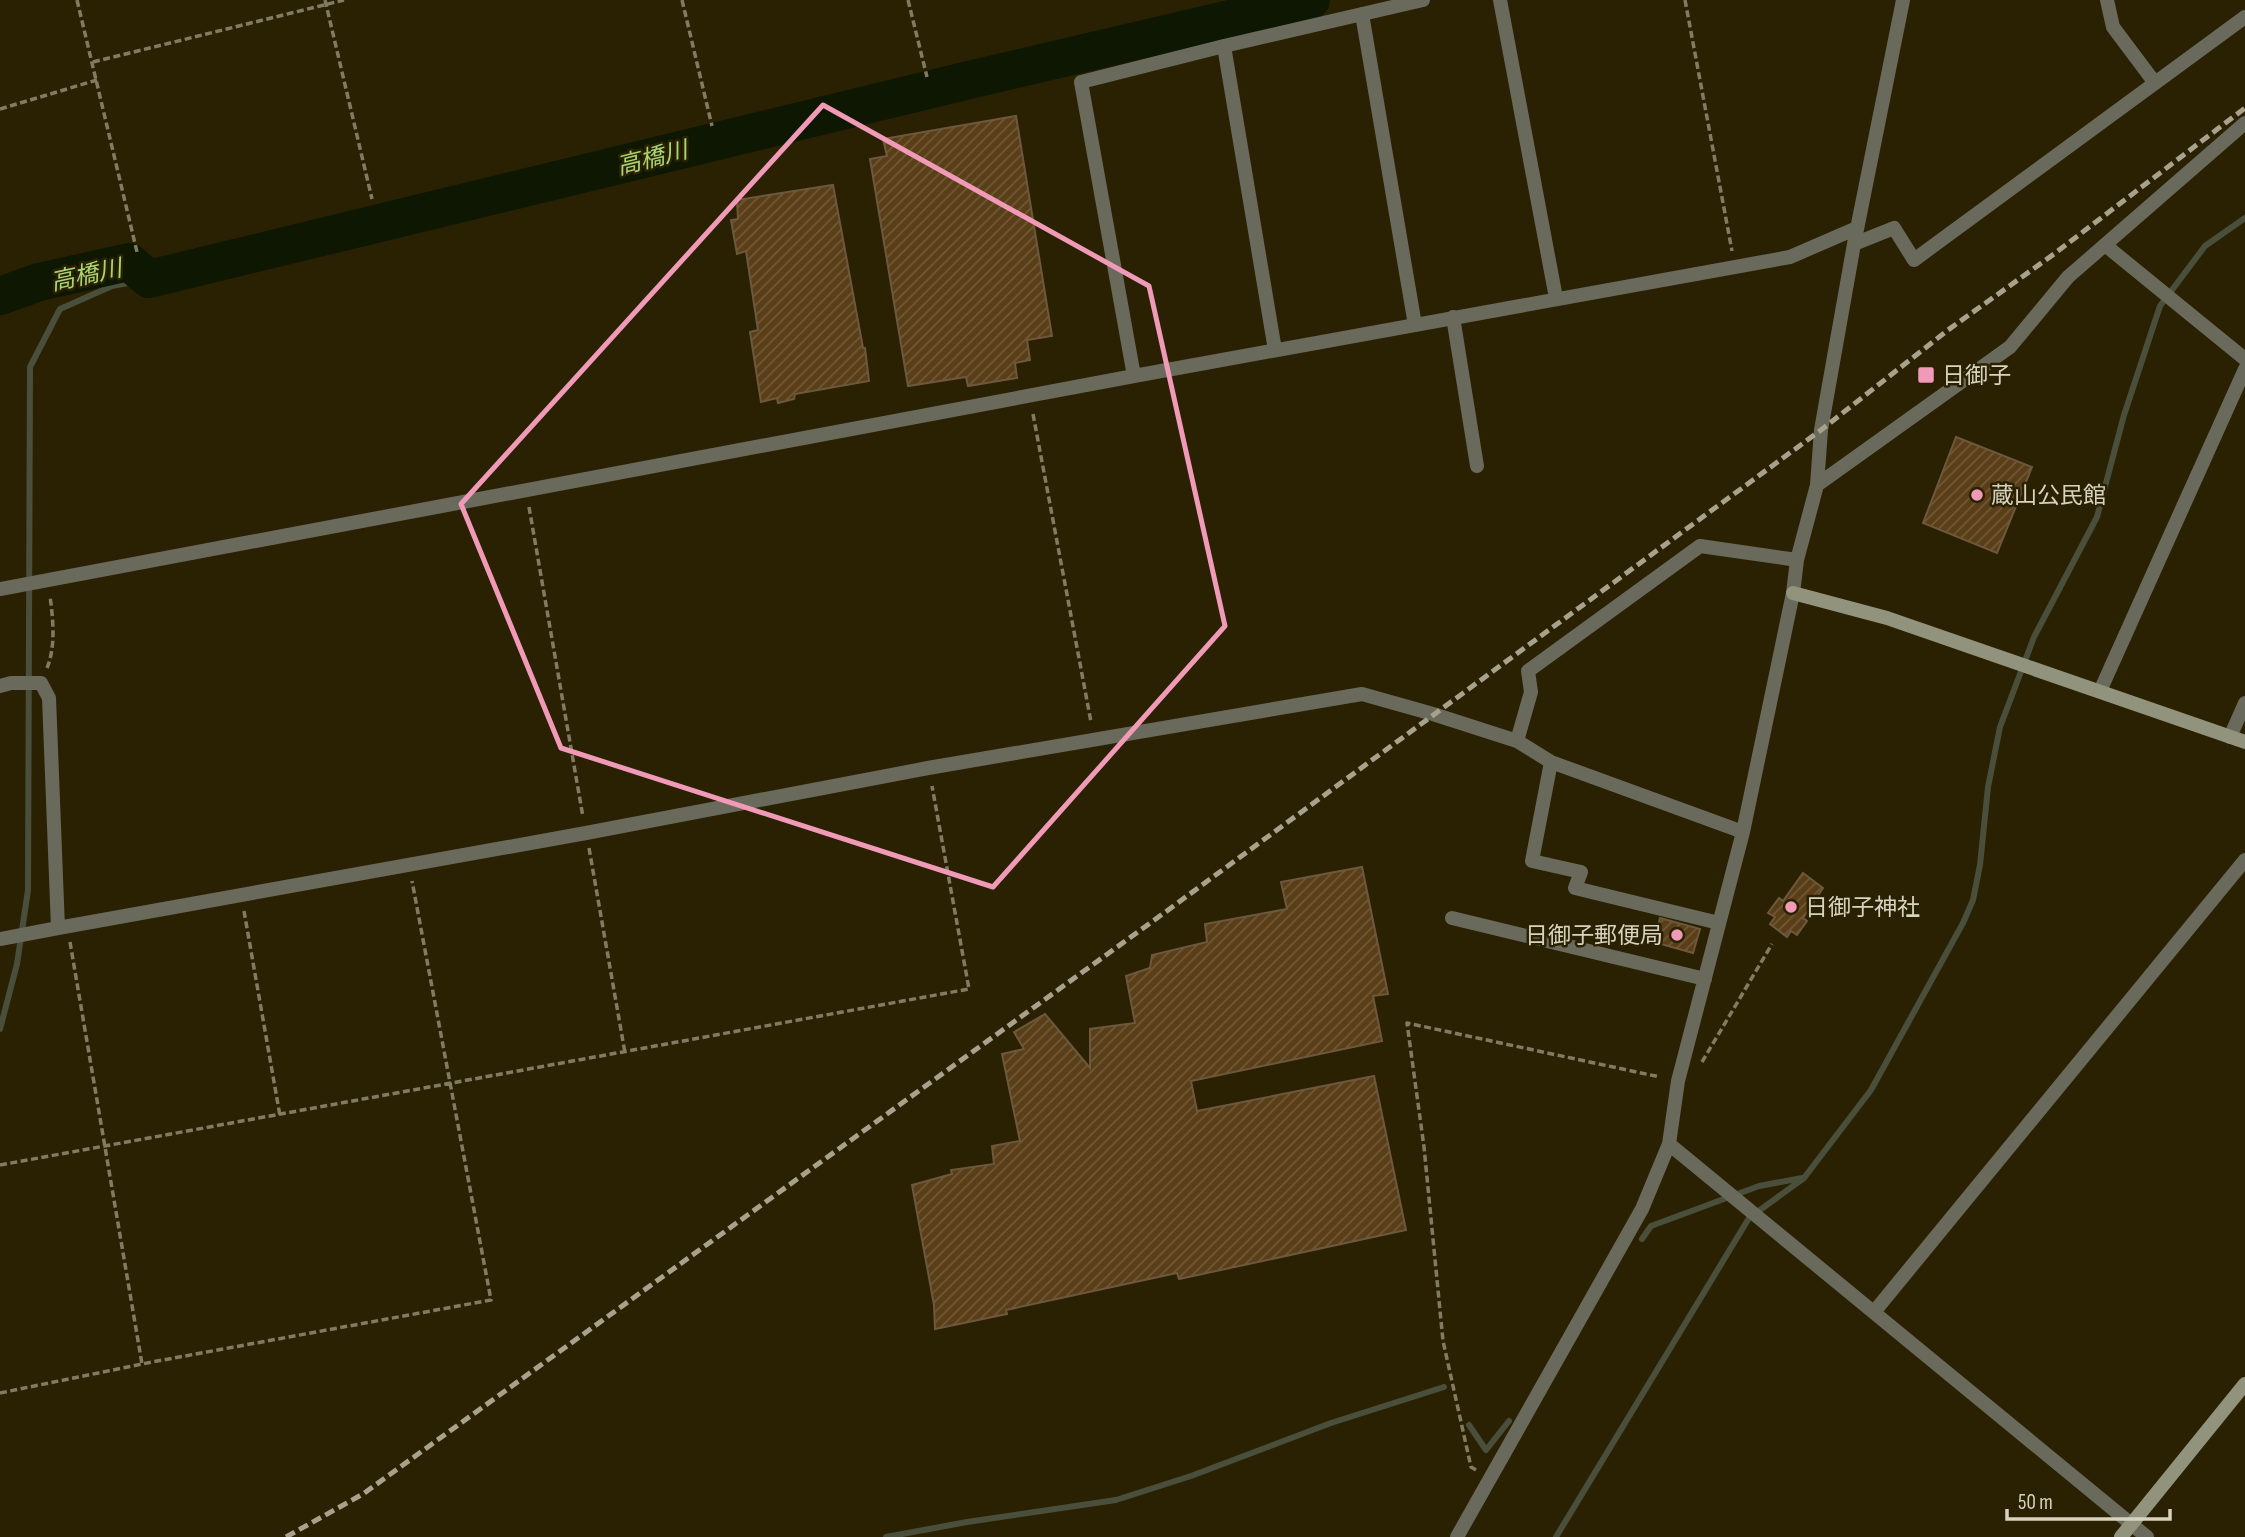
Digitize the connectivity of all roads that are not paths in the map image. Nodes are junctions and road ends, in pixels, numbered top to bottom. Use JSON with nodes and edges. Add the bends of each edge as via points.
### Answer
{"nodes":[{"id":1,"x":1423,"y":0,"type":"edge"},
{"id":2,"x":1500,"y":0,"type":"edge"},
{"id":3,"x":1903,"y":0,"type":"edge"},
{"id":4,"x":2107,"y":0,"type":"edge"},
{"id":5,"x":1362,"y":14,"type":"junction"},
{"id":6,"x":2245,"y":17,"type":"edge"},
{"id":7,"x":1224,"y":46,"type":"junction"},
{"id":8,"x":2155,"y":83,"type":"junction"},
{"id":9,"x":2245,"y":123,"type":"edge"},
{"id":10,"x":1857,"y":228,"type":"junction"},
{"id":11,"x":1854,"y":244,"type":"junction"},
{"id":12,"x":2105,"y":245,"type":"junction"},
{"id":13,"x":1556,"y":298,"type":"junction"},
{"id":14,"x":1453,"y":317,"type":"junction"},
{"id":15,"x":1415,"y":325,"type":"junction"},
{"id":16,"x":1275,"y":350,"type":"junction"},
{"id":17,"x":2245,"y":359,"type":"edge"},
{"id":18,"x":2245,"y":369,"type":"edge"},
{"id":19,"x":1134,"y":376,"type":"junction"},
{"id":20,"x":1477,"y":466,"type":"dead end"},
{"id":21,"x":1817,"y":485,"type":"junction"},
{"id":22,"x":1797,"y":561,"type":"junction"},
{"id":23,"x":7,"y":588,"type":"edge"},
{"id":24,"x":1793,"y":593,"type":"junction"},
{"id":25,"x":6,"y":684,"type":"edge"},
{"id":26,"x":2100,"y":691,"type":"junction"},
{"id":27,"x":2245,"y":703,"type":"edge"},
{"id":28,"x":2230,"y":737,"type":"junction"},
{"id":29,"x":1517,"y":741,"type":"junction"},
{"id":30,"x":2245,"y":742,"type":"edge"},
{"id":31,"x":1551,"y":762,"type":"junction"},
{"id":32,"x":1743,"y":832,"type":"junction"},
{"id":33,"x":2245,"y":860,"type":"edge"},
{"id":34,"x":1452,"y":918,"type":"dead end"},
{"id":35,"x":1719,"y":923,"type":"junction"},
{"id":36,"x":57,"y":928,"type":"junction"},
{"id":37,"x":1,"y":939,"type":"edge"},
{"id":38,"x":1705,"y":979,"type":"junction"},
{"id":39,"x":1669,"y":1144,"type":"junction"},
{"id":40,"x":1874,"y":1312,"type":"junction"},
{"id":41,"x":2245,"y":1384,"type":"edge"},
{"id":42,"x":2132,"y":1524,"type":"junction"},
{"id":43,"x":1457,"y":1537,"type":"edge"},
{"id":44,"x":2121,"y":1537,"type":"edge"},
{"id":45,"x":2147,"y":1537,"type":"edge"}],
"edges":[{"from":1,"to":5,"type":"street"},
{"from":2,"to":13,"type":"street"},
{"from":3,"to":10,"type":"street"},
{"from":4,"to":8,"type":"street","via":[[2113,27]]},
{"from":5,"to":7,"type":"street"},
{"from":5,"to":15,"type":"street"},
{"from":6,"to":8,"type":"street"},
{"from":7,"to":16,"type":"street"},
{"from":7,"to":19,"type":"street","via":[[1081,82]]},
{"from":8,"to":11,"type":"street","via":[[1914,260],[1894,228]]},
{"from":9,"to":12,"type":"street"},
{"from":10,"to":11,"type":"street"},
{"from":10,"to":13,"type":"street","via":[[1790,257]]},
{"from":11,"to":21,"type":"street","via":[[1821,430]]},
{"from":12,"to":17,"type":"street"},
{"from":12,"to":21,"type":"street","via":[[2068,276],[2010,347]]},
{"from":13,"to":14,"type":"street"},
{"from":14,"to":15,"type":"street"},
{"from":14,"to":20,"type":"street"},
{"from":15,"to":16,"type":"street"},
{"from":16,"to":19,"type":"street"},
{"from":18,"to":26,"type":"street"},
{"from":19,"to":23,"type":"street"},
{"from":21,"to":22,"type":"street"},
{"from":22,"to":24,"type":"street"},
{"from":22,"to":29,"type":"street","via":[[1700,546],[1528,671],[1531,692]]},
{"from":24,"to":26,"type":"street","via":[[1887,618]]},
{"from":24,"to":32,"type":"street"},
{"from":25,"to":36,"type":"street","via":[[39,683],[49,698]]},
{"from":26,"to":28,"type":"street"},
{"from":27,"to":28,"type":"street"},
{"from":28,"to":30,"type":"street"},
{"from":29,"to":31,"type":"street"},
{"from":29,"to":36,"type":"street","via":[[1362,694],[1094,738]]},
{"from":31,"to":32,"type":"street"},
{"from":31,"to":35,"type":"street","via":[[1532,861],[1581,872],[1575,888]]},
{"from":32,"to":35,"type":"street"},
{"from":33,"to":40,"type":"street"},
{"from":34,"to":38,"type":"street"},
{"from":35,"to":38,"type":"street"},
{"from":36,"to":37,"type":"street"},
{"from":38,"to":39,"type":"street","via":[[1678,1081]]},
{"from":39,"to":40,"type":"street"},
{"from":39,"to":43,"type":"street","via":[[1642,1209]]},
{"from":40,"to":42,"type":"street"},
{"from":41,"to":42,"type":"street"},
{"from":42,"to":44,"type":"street"},
{"from":42,"to":45,"type":"street"}]}
